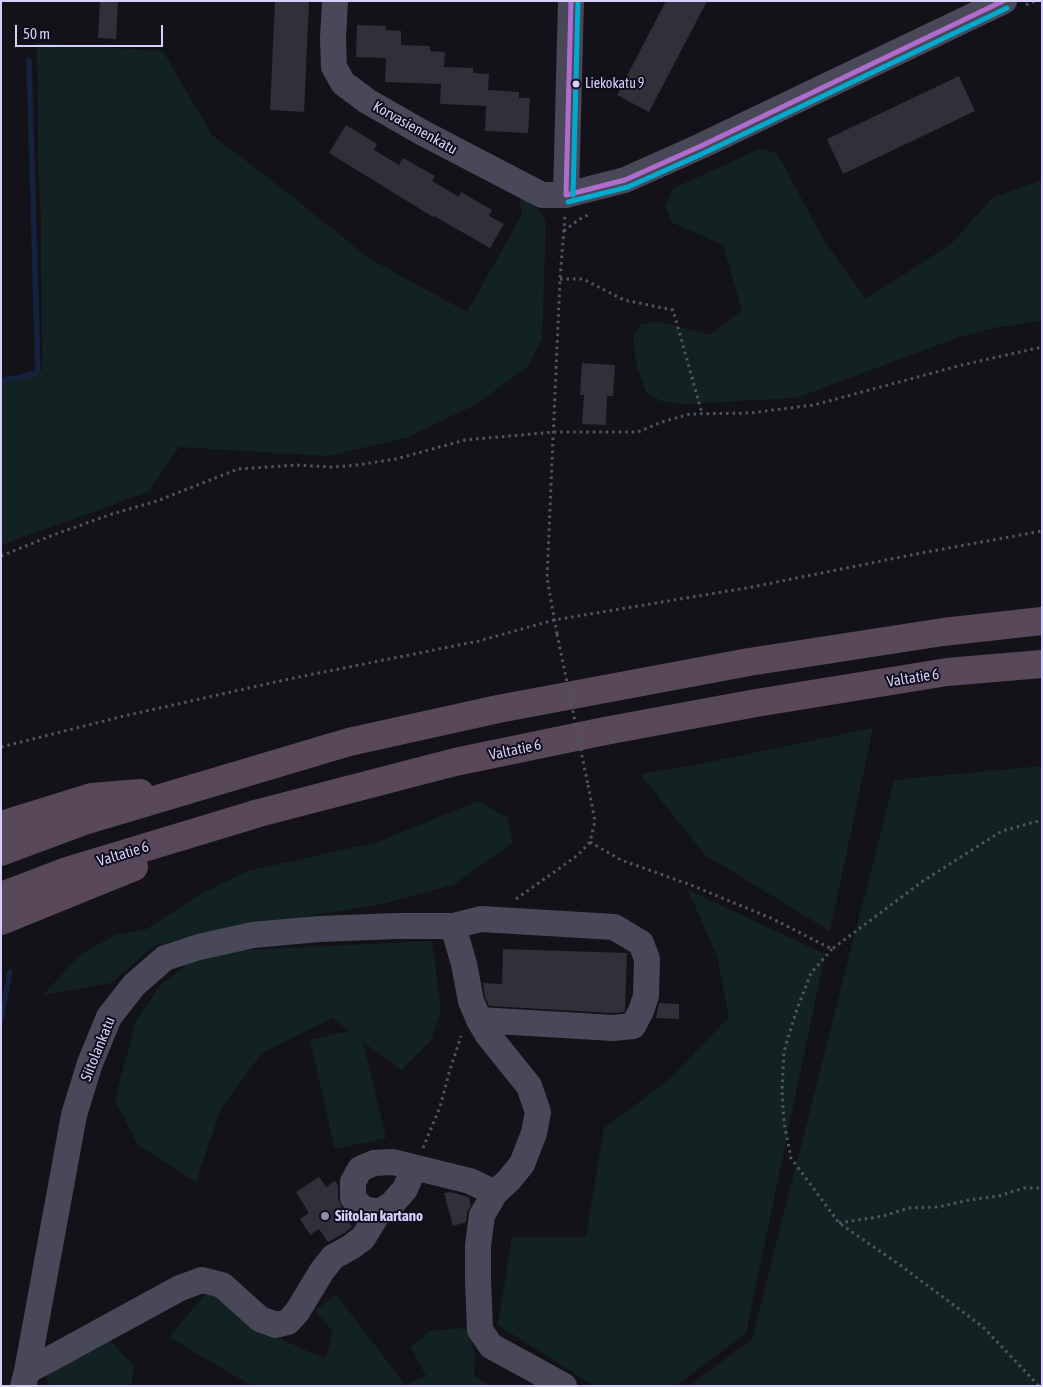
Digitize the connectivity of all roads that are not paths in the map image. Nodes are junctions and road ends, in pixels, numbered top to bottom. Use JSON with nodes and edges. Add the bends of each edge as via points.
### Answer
{"nodes":[{"id":1,"x":335,"y":1,"type":"edge"},
{"id":2,"x":571,"y":1,"type":"edge"},
{"id":3,"x":1004,"y":1,"type":"edge"},
{"id":4,"x":566,"y":196,"type":"junction"},
{"id":5,"x":1042,"y":621,"type":"edge"},
{"id":6,"x":1042,"y":664,"type":"edge"},
{"id":7,"x":455,"y":762,"type":"junction"},
{"id":8,"x":191,"y":789,"type":"junction"},
{"id":9,"x":1,"y":825,"type":"edge"},
{"id":10,"x":1,"y":852,"type":"edge"},
{"id":11,"x":1,"y":896,"type":"edge"},
{"id":12,"x":1,"y":921,"type":"edge"},
{"id":13,"x":453,"y":926,"type":"junction"},
{"id":14,"x":475,"y":1011,"type":"junction"},
{"id":15,"x":414,"y":1168,"type":"junction"},
{"id":16,"x":495,"y":1193,"type":"junction"},
{"id":17,"x":379,"y":1212,"type":"junction"},
{"id":18,"x":25,"y":1378,"type":"edge"},
{"id":19,"x":564,"y":1386,"type":"edge"}],
"edges":[{"from":1,"to":4,"type":"street","name":"Korvasienenkatu","via":[[334,66],[344,83],[368,102],[542,195]]},
{"from":2,"to":4,"type":"street"},
{"from":3,"to":4,"type":"street","name":"Korvasienenkatu","via":[[625,180]]},
{"from":5,"to":8,"type":"highway","via":[[944,632],[749,662],[498,709],[349,742]]},
{"from":6,"to":7,"type":"highway","name":"Valtatie 6","via":[[947,672],[766,701]]},
{"from":7,"to":11,"type":"highway","name":"Valtatie 6","via":[[259,812],[64,872]]},
{"from":7,"to":12,"type":"highway","via":[[132,868]]},
{"from":8,"to":9,"type":"highway","via":[[92,797]]},
{"from":8,"to":10,"type":"highway","via":[[87,820]]},
{"from":13,"to":14,"type":"street"},
{"from":13,"to":14,"type":"street","name":"Siitolankatu","via":[[481,919],[614,927],[641,944],[647,959],[646,996],[633,1026],[613,1028]]},
{"from":13,"to":18,"type":"street","name":"Siitolankatu","via":[[319,929],[254,936],[164,958],[134,984],[109,1017],[90,1062],[74,1115]]},
{"from":14,"to":16,"type":"street","via":[[488,1035],[529,1086],[538,1112],[534,1134],[522,1164]]},
{"from":15,"to":16,"type":"street","via":[[470,1182]]},
{"from":15,"to":17,"type":"street","via":[[405,1189],[392,1204]]},
{"from":15,"to":17,"type":"street","via":[[393,1162],[374,1163],[360,1169],[352,1182],[353,1198],[363,1209]]},
{"from":16,"to":19,"type":"street","via":[[482,1215],[478,1246],[480,1330],[491,1346]]},
{"from":17,"to":18,"type":"street","via":[[363,1238],[333,1257],[288,1322],[276,1325],[260,1319],[222,1285],[202,1280],[180,1288],[50,1360]]}]}
